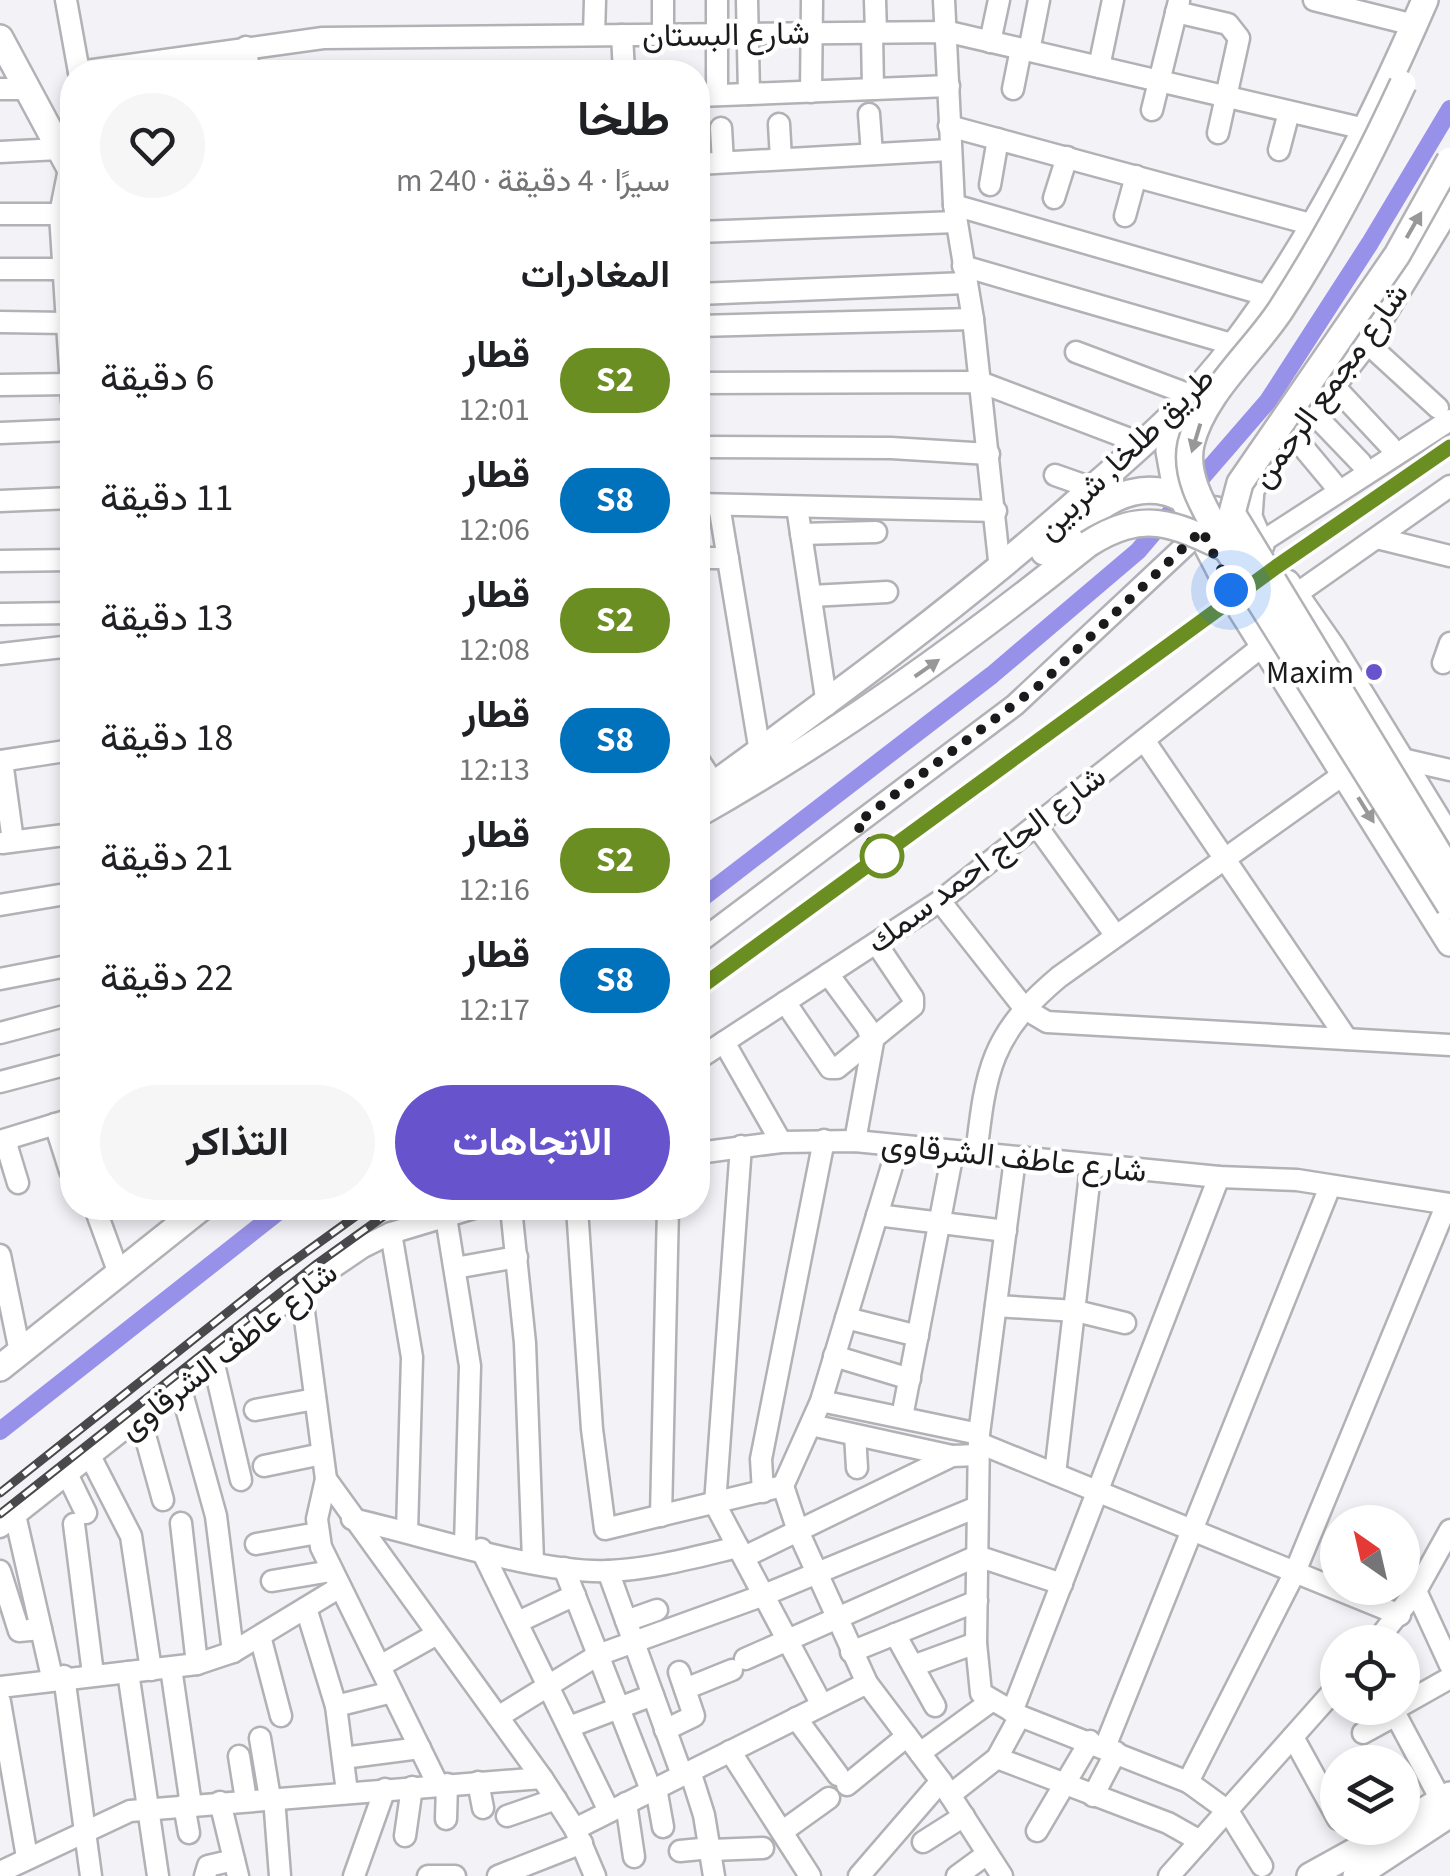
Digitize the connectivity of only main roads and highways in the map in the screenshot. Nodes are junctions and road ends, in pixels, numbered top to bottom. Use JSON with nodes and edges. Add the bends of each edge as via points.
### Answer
{"nodes":[{"id":1,"x":1425,"y":0,"type":"edge"},
{"id":2,"x":0,"y":38,"type":"edge"},
{"id":3,"x":60,"y":145,"type":"edge"},
{"id":4,"x":1450,"y":160,"type":"edge"},
{"id":5,"x":1450,"y":204,"type":"edge"},
{"id":6,"x":1172,"y":416,"type":"junction"},
{"id":7,"x":1182,"y":498,"type":"junction"},
{"id":8,"x":1248,"y":510,"type":"junction"},
{"id":9,"x":1228,"y":550,"type":"junction"},
{"id":10,"x":1333,"y":649,"type":"junction"},
{"id":11,"x":1286,"y":681,"type":"junction"},
{"id":12,"x":1377,"y":718,"type":"junction"},
{"id":13,"x":1328,"y":750,"type":"junction"},
{"id":14,"x":710,"y":787,"type":"edge"},
{"id":15,"x":710,"y":805,"type":"edge"},
{"id":16,"x":710,"y":807,"type":"edge"},
{"id":17,"x":1450,"y":840,"type":"edge"},
{"id":18,"x":1450,"y":872,"type":"edge"},
{"id":19,"x":1450,"y":906,"type":"edge"},
{"id":20,"x":1450,"y":942,"type":"edge"},
{"id":21,"x":174,"y":1220,"type":"edge"},
{"id":22,"x":184,"y":1220,"type":"edge"},
{"id":23,"x":155,"y":1241,"type":"junction"},
{"id":24,"x":10,"y":1360,"type":"edge"},
{"id":25,"x":1447,"y":1803,"type":"edge"},
{"id":26,"x":1420,"y":1816,"type":"edge"},
{"id":27,"x":1378,"y":1845,"type":"edge"},
{"id":28,"x":1356,"y":1864,"type":"edge"},
{"id":29,"x":1310,"y":1876,"type":"edge"}],
"edges":[{"from":1,"to":6,"type":"main road","name":"طريق طلخا, شربين","via":[[1314,225],[1235,345]]},
{"from":1,"to":9,"type":"main road","one_way":true,"bridge":true,"via":[[1425,22],[1403,84],[1366,164],[1272,323],[1212,401],[1192,444],[1192,477]]},
{"from":2,"to":3,"type":"main road"},
{"from":18,"to":4,"type":"main road","one_way":true,"bridge":true,"via":[[1232,513],[1240,483],[1397,255]]},
{"from":5,"to":8,"type":"main road","name":"شارع مجمع الرحمن","via":[[1366,342],[1257,478]]},
{"from":6,"to":7,"type":"main road","via":[[1170,468]]},
{"from":6,"to":14,"type":"main road","name":"طريق طلخا, شربين","via":[[1000,570]]},
{"from":7,"to":8,"type":"main road","name":"طريق طلخا, شربين","via":[[1198,508]]},
{"from":7,"to":11,"type":"main road"},
{"from":7,"to":15,"type":"main road","name":"طريق طلخا, شربين","via":[[1146,490],[1110,500]]},
{"from":8,"to":10,"type":"main road","via":[[1260,543]]},
{"from":16,"to":9,"type":"main road","one_way":true,"bridge":true,"via":[[794,760],[1115,528],[1152,522]]},
{"from":9,"to":19,"type":"main road","bridge":true},
{"from":10,"to":11,"type":"main road","via":[[1302,654]]},
{"from":10,"to":12,"type":"main road"},
{"from":11,"to":13,"type":"main road"},
{"from":12,"to":13,"type":"main road","via":[[1354,748]]},
{"from":12,"to":17,"type":"main road"},
{"from":13,"to":20,"type":"main road","one_way":true},
{"from":21,"to":23,"type":"main road"},
{"from":22,"to":23,"type":"main road"},
{"from":23,"to":24,"type":"main road"},
{"from":25,"to":26,"type":"main road"},
{"from":25,"to":28,"type":"main road"},
{"from":27,"to":28,"type":"main road"},
{"from":28,"to":29,"type":"main road"}]}
